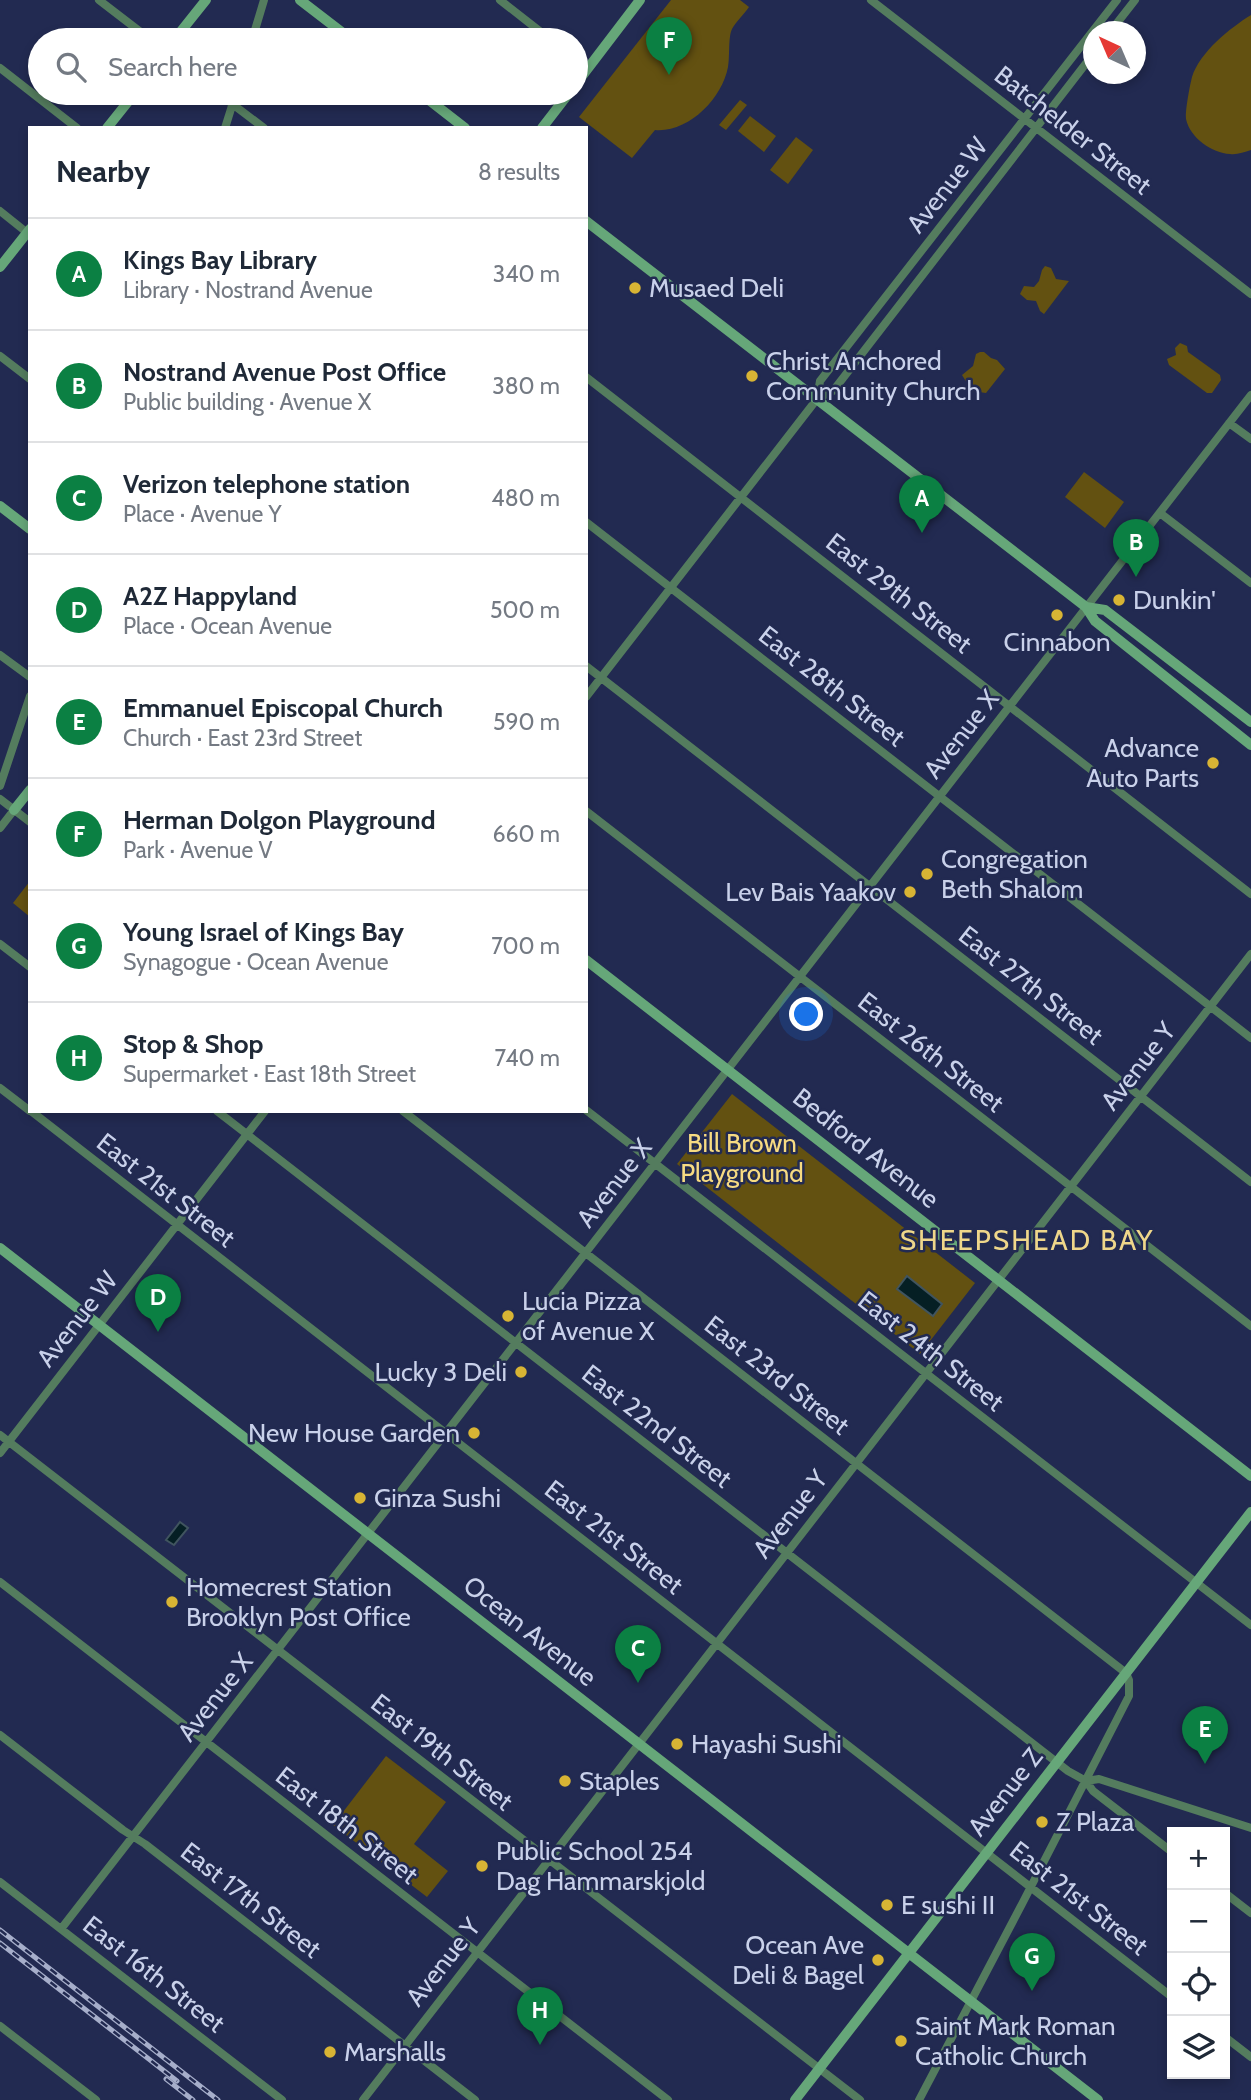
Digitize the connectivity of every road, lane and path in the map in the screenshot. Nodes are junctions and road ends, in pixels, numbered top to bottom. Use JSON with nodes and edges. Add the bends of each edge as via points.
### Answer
{"nodes":[{"id":1,"x":99,"y":0,"type":"edge"},
{"id":2,"x":206,"y":0,"type":"edge"},
{"id":3,"x":264,"y":0,"type":"edge"},
{"id":4,"x":300,"y":0,"type":"edge"},
{"id":5,"x":499,"y":0,"type":"edge"},
{"id":6,"x":640,"y":0,"type":"edge"},
{"id":7,"x":871,"y":0,"type":"edge"},
{"id":8,"x":1117,"y":0,"type":"edge"},
{"id":9,"x":1135,"y":0,"type":"edge"},
{"id":10,"x":1119,"y":21,"type":"edge"},
{"id":11,"x":135,"y":28,"type":"edge"},
{"id":12,"x":184,"y":28,"type":"edge"},
{"id":13,"x":256,"y":28,"type":"edge"},
{"id":14,"x":336,"y":28,"type":"edge"},
{"id":15,"x":535,"y":28,"type":"edge"},
{"id":16,"x":1083,"y":67,"type":"edge"},
{"id":17,"x":0,"y":68,"type":"edge"},
{"id":18,"x":588,"y":68,"type":"edge"},
{"id":19,"x":28,"y":90,"type":"edge"},
{"id":20,"x":47,"y":105,"type":"edge"},
{"id":21,"x":125,"y":105,"type":"edge"},
{"id":22,"x":233,"y":105,"type":"edge"},
{"id":23,"x":234,"y":105,"type":"edge"},
{"id":24,"x":435,"y":105,"type":"edge"},
{"id":25,"x":560,"y":105,"type":"edge"},
{"id":26,"x":1024,"y":120,"type":"junction"},
{"id":27,"x":74,"y":126,"type":"edge"},
{"id":28,"x":109,"y":126,"type":"edge"},
{"id":29,"x":226,"y":126,"type":"edge"},
{"id":30,"x":261,"y":126,"type":"edge"},
{"id":31,"x":462,"y":126,"type":"edge"},
{"id":32,"x":544,"y":126,"type":"edge"},
{"id":33,"x":1036,"y":129,"type":"junction"},
{"id":34,"x":0,"y":211,"type":"edge"},
{"id":35,"x":588,"y":223,"type":"edge"},
{"id":36,"x":28,"y":231,"type":"edge"},
{"id":37,"x":28,"y":233,"type":"edge"},
{"id":38,"x":0,"y":267,"type":"edge"},
{"id":39,"x":1251,"y":294,"type":"edge"},
{"id":40,"x":0,"y":356,"type":"edge"},
{"id":41,"x":28,"y":377,"type":"edge"},
{"id":42,"x":588,"y":379,"type":"edge"},
{"id":43,"x":1251,"y":395,"type":"edge"},
{"id":44,"x":817,"y":399,"type":"junction"},
{"id":45,"x":1229,"y":423,"type":"junction"},
{"id":46,"x":1251,"y":439,"type":"edge"},
{"id":47,"x":741,"y":498,"type":"junction"},
{"id":48,"x":0,"y":506,"type":"edge"},
{"id":49,"x":1160,"y":513,"type":"junction"},
{"id":50,"x":588,"y":524,"type":"edge"},
{"id":51,"x":28,"y":527,"type":"edge"},
{"id":52,"x":1251,"y":583,"type":"edge"},
{"id":53,"x":671,"y":588,"type":"junction"},
{"id":54,"x":1086,"y":607,"type":"junction"},
{"id":55,"x":0,"y":654,"type":"edge"},
{"id":56,"x":588,"y":667,"type":"edge"},
{"id":57,"x":28,"y":675,"type":"edge"},
{"id":58,"x":602,"y":677,"type":"junction"},
{"id":59,"x":588,"y":694,"type":"edge"},
{"id":60,"x":28,"y":702,"type":"edge"},
{"id":61,"x":1010,"y":706,"type":"junction"},
{"id":62,"x":1251,"y":722,"type":"edge"},
{"id":63,"x":1251,"y":745,"type":"edge"},
{"id":64,"x":0,"y":786,"type":"edge"},
{"id":65,"x":28,"y":792,"type":"edge"},
{"id":66,"x":940,"y":796,"type":"junction"},
{"id":67,"x":0,"y":799,"type":"edge"},
{"id":68,"x":14,"y":810,"type":"junction"},
{"id":69,"x":588,"y":813,"type":"edge"},
{"id":70,"x":28,"y":820,"type":"edge"},
{"id":71,"x":0,"y":828,"type":"edge"},
{"id":72,"x":870,"y":887,"type":"junction"},
{"id":73,"x":1251,"y":894,"type":"edge"},
{"id":74,"x":0,"y":944,"type":"edge"},
{"id":75,"x":1251,"y":954,"type":"edge"},
{"id":76,"x":588,"y":962,"type":"edge"},
{"id":77,"x":28,"y":965,"type":"edge"},
{"id":78,"x":800,"y":977,"type":"junction"},
{"id":79,"x":1210,"y":1007,"type":"junction"},
{"id":80,"x":1251,"y":1038,"type":"edge"},
{"id":81,"x":728,"y":1070,"type":"junction"},
{"id":82,"x":0,"y":1087,"type":"edge"},
{"id":83,"x":1141,"y":1096,"type":"junction"},
{"id":84,"x":28,"y":1109,"type":"edge"},
{"id":85,"x":588,"y":1112,"type":"edge"},
{"id":86,"x":33,"y":1113,"type":"edge"},
{"id":87,"x":220,"y":1113,"type":"edge"},
{"id":88,"x":264,"y":1113,"type":"edge"},
{"id":89,"x":406,"y":1113,"type":"edge"},
{"id":90,"x":247,"y":1135,"type":"junction"},
{"id":91,"x":655,"y":1164,"type":"junction"},
{"id":92,"x":1251,"y":1182,"type":"edge"},
{"id":93,"x":1071,"y":1186,"type":"junction"},
{"id":94,"x":177,"y":1225,"type":"junction"},
{"id":95,"x":0,"y":1248,"type":"edge"},
{"id":96,"x":586,"y":1253,"type":"junction"},
{"id":97,"x":999,"y":1280,"type":"junction"},
{"id":98,"x":98,"y":1325,"type":"junction"},
{"id":99,"x":1251,"y":1326,"type":"edge"},
{"id":100,"x":516,"y":1344,"type":"junction"},
{"id":101,"x":926,"y":1373,"type":"junction"},
{"id":102,"x":446,"y":1434,"type":"junction"},
{"id":103,"x":0,"y":1435,"type":"edge"},
{"id":104,"x":9,"y":1442,"type":"junction"},
{"id":105,"x":0,"y":1453,"type":"edge"},
{"id":106,"x":856,"y":1463,"type":"junction"},
{"id":107,"x":1251,"y":1476,"type":"edge"},
{"id":108,"x":1251,"y":1512,"type":"edge"},
{"id":109,"x":369,"y":1534,"type":"junction"},
{"id":110,"x":786,"y":1553,"type":"junction"},
{"id":111,"x":0,"y":1582,"type":"edge"},
{"id":112,"x":1196,"y":1582,"type":"junction"},
{"id":113,"x":1251,"y":1625,"type":"edge"},
{"id":114,"x":717,"y":1643,"type":"junction"},
{"id":115,"x":278,"y":1650,"type":"junction"},
{"id":116,"x":1126,"y":1673,"type":"junction"},
{"id":117,"x":0,"y":1734,"type":"edge"},
{"id":118,"x":206,"y":1743,"type":"junction"},
{"id":119,"x":639,"y":1744,"type":"junction"},
{"id":120,"x":1056,"y":1762,"type":"junction"},
{"id":121,"x":1086,"y":1780,"type":"junction"},
{"id":122,"x":1251,"y":1828,"type":"edge"},
{"id":123,"x":134,"y":1836,"type":"junction"},
{"id":124,"x":1167,"y":1848,"type":"edge"},
{"id":125,"x":986,"y":1852,"type":"junction"},
{"id":126,"x":548,"y":1860,"type":"junction"},
{"id":127,"x":0,"y":1882,"type":"edge"},
{"id":128,"x":1031,"y":1888,"type":"junction"},
{"id":129,"x":1230,"y":1897,"type":"edge"},
{"id":130,"x":1251,"y":1913,"type":"edge"},
{"id":131,"x":61,"y":1929,"type":"junction"},
{"id":132,"x":477,"y":1952,"type":"junction"},
{"id":133,"x":908,"y":1953,"type":"junction"},
{"id":134,"x":1167,"y":1993,"type":"edge"},
{"id":135,"x":971,"y":2002,"type":"junction"},
{"id":136,"x":0,"y":2025,"type":"edge"},
{"id":137,"x":1230,"y":2041,"type":"edge"},
{"id":138,"x":405,"y":2046,"type":"junction"},
{"id":139,"x":1251,"y":2057,"type":"edge"},
{"id":140,"x":819,"y":2069,"type":"junction"},
{"id":141,"x":96,"y":2100,"type":"edge"},
{"id":142,"x":282,"y":2100,"type":"edge"},
{"id":143,"x":363,"y":2100,"type":"edge"},
{"id":144,"x":475,"y":2100,"type":"edge"},
{"id":145,"x":668,"y":2100,"type":"edge"},
{"id":146,"x":794,"y":2100,"type":"edge"},
{"id":147,"x":860,"y":2100,"type":"edge"},
{"id":148,"x":919,"y":2100,"type":"edge"},
{"id":149,"x":1098,"y":2100,"type":"edge"}],
"edges":[{"from":1,"to":11,"type":"street"},
{"from":2,"to":12,"type":"main road"},
{"from":3,"to":13,"type":"street"},
{"from":4,"to":14,"type":"main road"},
{"from":5,"to":15,"type":"street"},
{"from":6,"to":18,"type":"main road"},
{"from":7,"to":26,"type":"street","name":"Batchelder Street"},
{"from":8,"to":26,"type":"street","name":"Avenue W"},
{"from":9,"to":10,"type":"street"},
{"from":16,"to":33,"type":"street","name":"Avenue W"},
{"from":17,"to":19,"type":"street"},
{"from":20,"to":27,"type":"street"},
{"from":21,"to":28,"type":"main road"},
{"from":22,"to":29,"type":"street"},
{"from":23,"to":30,"type":"street"},
{"from":24,"to":31,"type":"main road"},
{"from":25,"to":32,"type":"main road"},
{"from":26,"to":33,"type":"street","name":"Batchelder Street"},
{"from":26,"to":44,"type":"street","name":"Avenue W","via":[[820,381]]},
{"from":33,"to":39,"type":"street","name":"Batchelder Street"},
{"from":33,"to":44,"type":"street","name":"Avenue W","via":[[833,391]]},
{"from":34,"to":36,"type":"street"},
{"from":35,"to":44,"type":"main road"},
{"from":37,"to":38,"type":"main road"},
{"from":40,"to":41,"type":"street"},
{"from":42,"to":47,"type":"street","name":"East 29th Street"},
{"from":43,"to":45,"type":"street","name":"Avenue X"},
{"from":44,"to":47,"type":"street","name":"Avenue W"},
{"from":44,"to":54,"type":"main road"},
{"from":45,"to":46,"type":"street"},
{"from":45,"to":49,"type":"street","name":"Avenue X"},
{"from":47,"to":53,"type":"street","name":"Avenue W"},
{"from":47,"to":61,"type":"street","name":"East 29th Street"},
{"from":48,"to":51,"type":"main road"},
{"from":49,"to":52,"type":"street"},
{"from":49,"to":54,"type":"street","name":"Avenue X"},
{"from":50,"to":53,"type":"street","name":"East 28th Street"},
{"from":53,"to":58,"type":"street","name":"Avenue W"},
{"from":53,"to":66,"type":"street","name":"East 28th Street"},
{"from":54,"to":61,"type":"street","name":"Avenue X"},
{"from":54,"to":62,"type":"main road","via":[[1105,610]]},
{"from":54,"to":63,"type":"main road","via":[[1095,621]]},
{"from":55,"to":57,"type":"street"},
{"from":56,"to":58,"type":"street","name":"East 27th Street"},
{"from":58,"to":59,"type":"street","name":"Avenue W"},
{"from":58,"to":72,"type":"street","name":"East 27th Street"},
{"from":60,"to":64,"type":"street"},
{"from":61,"to":66,"type":"street","name":"Avenue X"},
{"from":61,"to":73,"type":"street","name":"East 29th Street"},
{"from":65,"to":68,"type":"main road"},
{"from":66,"to":72,"type":"street","name":"Avenue X"},
{"from":66,"to":79,"type":"street","name":"East 28th Street"},
{"from":67,"to":68,"type":"street"},
{"from":68,"to":70,"type":"street"},
{"from":68,"to":71,"type":"street"},
{"from":69,"to":78,"type":"street","name":"East 26th Street"},
{"from":72,"to":78,"type":"street","name":"Avenue X"},
{"from":72,"to":83,"type":"street","name":"East 27th Street"},
{"from":74,"to":77,"type":"street"},
{"from":75,"to":79,"type":"street","name":"Avenue Y"},
{"from":76,"to":81,"type":"main road","name":"Bedford Avenue"},
{"from":78,"to":81,"type":"street","name":"Avenue X"},
{"from":78,"to":93,"type":"street","name":"East 26th Street"},
{"from":79,"to":80,"type":"street","name":"East 28th Street"},
{"from":79,"to":83,"type":"street","name":"Avenue Y"},
{"from":81,"to":91,"type":"street","name":"Avenue X"},
{"from":81,"to":97,"type":"main road","name":"Bedford Avenue"},
{"from":82,"to":84,"type":"street","name":"East 21st Street"},
{"from":83,"to":92,"type":"street","name":"East 27th Street"},
{"from":83,"to":93,"type":"street","name":"Avenue Y"},
{"from":85,"to":91,"type":"street","name":"East 24th Street"},
{"from":86,"to":94,"type":"street","name":"East 21st Street"},
{"from":87,"to":90,"type":"street","name":"East 22nd Street"},
{"from":88,"to":90,"type":"street","name":"Avenue W"},
{"from":89,"to":96,"type":"street","name":"East 23rd Street"},
{"from":90,"to":94,"type":"street","name":"Avenue W"},
{"from":90,"to":100,"type":"street","name":"East 22nd Street"},
{"from":91,"to":96,"type":"street","name":"Avenue X"},
{"from":91,"to":101,"type":"street","name":"East 24th Street"},
{"from":93,"to":97,"type":"street","name":"Avenue Y"},
{"from":93,"to":99,"type":"street","name":"East 26th Street"},
{"from":94,"to":98,"type":"street","name":"Avenue W"},
{"from":94,"to":102,"type":"street","name":"East 21st Street"},
{"from":95,"to":98,"type":"main road","name":"Ocean Avenue"},
{"from":96,"to":100,"type":"street","name":"Avenue X"},
{"from":96,"to":106,"type":"street","name":"East 23rd Street"},
{"from":97,"to":101,"type":"street","name":"Avenue Y"},
{"from":97,"to":107,"type":"main road","name":"Bedford Avenue"},
{"from":98,"to":104,"type":"street","name":"Avenue W"},
{"from":98,"to":109,"type":"main road","name":"Ocean Avenue"},
{"from":100,"to":102,"type":"street","name":"Avenue X"},
{"from":100,"to":110,"type":"street","name":"East 22nd Street"},
{"from":101,"to":106,"type":"street","name":"Avenue Y"},
{"from":101,"to":112,"type":"street","name":"East 24th Street"},
{"from":102,"to":109,"type":"street","name":"Avenue X"},
{"from":102,"to":114,"type":"street","name":"East 21st Street"},
{"from":103,"to":104,"type":"street","name":"East 19th Street"},
{"from":104,"to":105,"type":"street","name":"Avenue W"},
{"from":104,"to":115,"type":"street","name":"East 19th Street"},
{"from":106,"to":110,"type":"street","name":"Avenue Y"},
{"from":106,"to":116,"type":"street","name":"East 23rd Street"},
{"from":108,"to":112,"type":"main road","name":"Avenue Z"},
{"from":109,"to":115,"type":"street","name":"Avenue X"},
{"from":109,"to":119,"type":"main road","name":"Ocean Avenue"},
{"from":110,"to":114,"type":"street","name":"Avenue Y"},
{"from":110,"to":120,"type":"street","name":"East 22nd Street"},
{"from":111,"to":118,"type":"street","name":"East 18th Street"},
{"from":112,"to":113,"type":"street","name":"East 24th Street"},
{"from":112,"to":116,"type":"main road","name":"Avenue Z"},
{"from":114,"to":119,"type":"street","name":"Avenue Y"},
{"from":114,"to":125,"type":"street","name":"East 21st Street"},
{"from":115,"to":118,"type":"street","name":"Avenue X"},
{"from":115,"to":126,"type":"street","name":"East 19th Street"},
{"from":116,"to":120,"type":"main road","name":"Avenue Z"},
{"from":116,"to":121,"type":"street","via":[[1129,1696]]},
{"from":117,"to":123,"type":"street","name":"East 17th Street"},
{"from":118,"to":123,"type":"street","name":"Avenue X"},
{"from":118,"to":132,"type":"street","name":"East 18th Street"},
{"from":119,"to":126,"type":"street","name":"Avenue Y"},
{"from":119,"to":133,"type":"main road","name":"Ocean Avenue"},
{"from":120,"to":121,"type":"street","name":"East 22nd Street"},
{"from":120,"to":125,"type":"main road","name":"Avenue Z"},
{"from":121,"to":122,"type":"street","via":[[1099,1779]]},
{"from":121,"to":124,"type":"street","via":[[1093,1791]]},
{"from":121,"to":128,"type":"street"},
{"from":123,"to":131,"type":"street","name":"Avenue X"},
{"from":123,"to":138,"type":"street","name":"East 17th Street"},
{"from":125,"to":128,"type":"street","name":"East 21st Street"},
{"from":125,"to":133,"type":"main road","name":"Avenue Z"},
{"from":126,"to":132,"type":"street","name":"Avenue Y"},
{"from":126,"to":140,"type":"street","name":"East 19th Street"},
{"from":127,"to":131,"type":"street","name":"East 16th Street"},
{"from":128,"to":134,"type":"street","name":"East 21st Street"},
{"from":128,"to":135,"type":"street"},
{"from":129,"to":130,"type":"street"},
{"from":131,"to":142,"type":"street","name":"East 16th Street"},
{"from":132,"to":138,"type":"street","name":"Avenue Y"},
{"from":132,"to":145,"type":"street","name":"East 18th Street"},
{"from":133,"to":135,"type":"main road","name":"Ocean Avenue"},
{"from":133,"to":140,"type":"main road","name":"Avenue Z"},
{"from":135,"to":148,"type":"street"},
{"from":135,"to":149,"type":"main road","name":"Ocean Avenue"},
{"from":136,"to":141,"type":"street"},
{"from":137,"to":139,"type":"street"},
{"from":138,"to":143,"type":"street","name":"Avenue Y"},
{"from":138,"to":144,"type":"street","name":"East 17th Street"},
{"from":140,"to":146,"type":"main road","name":"Avenue Z"},
{"from":140,"to":147,"type":"street","name":"East 19th Street"}]}
